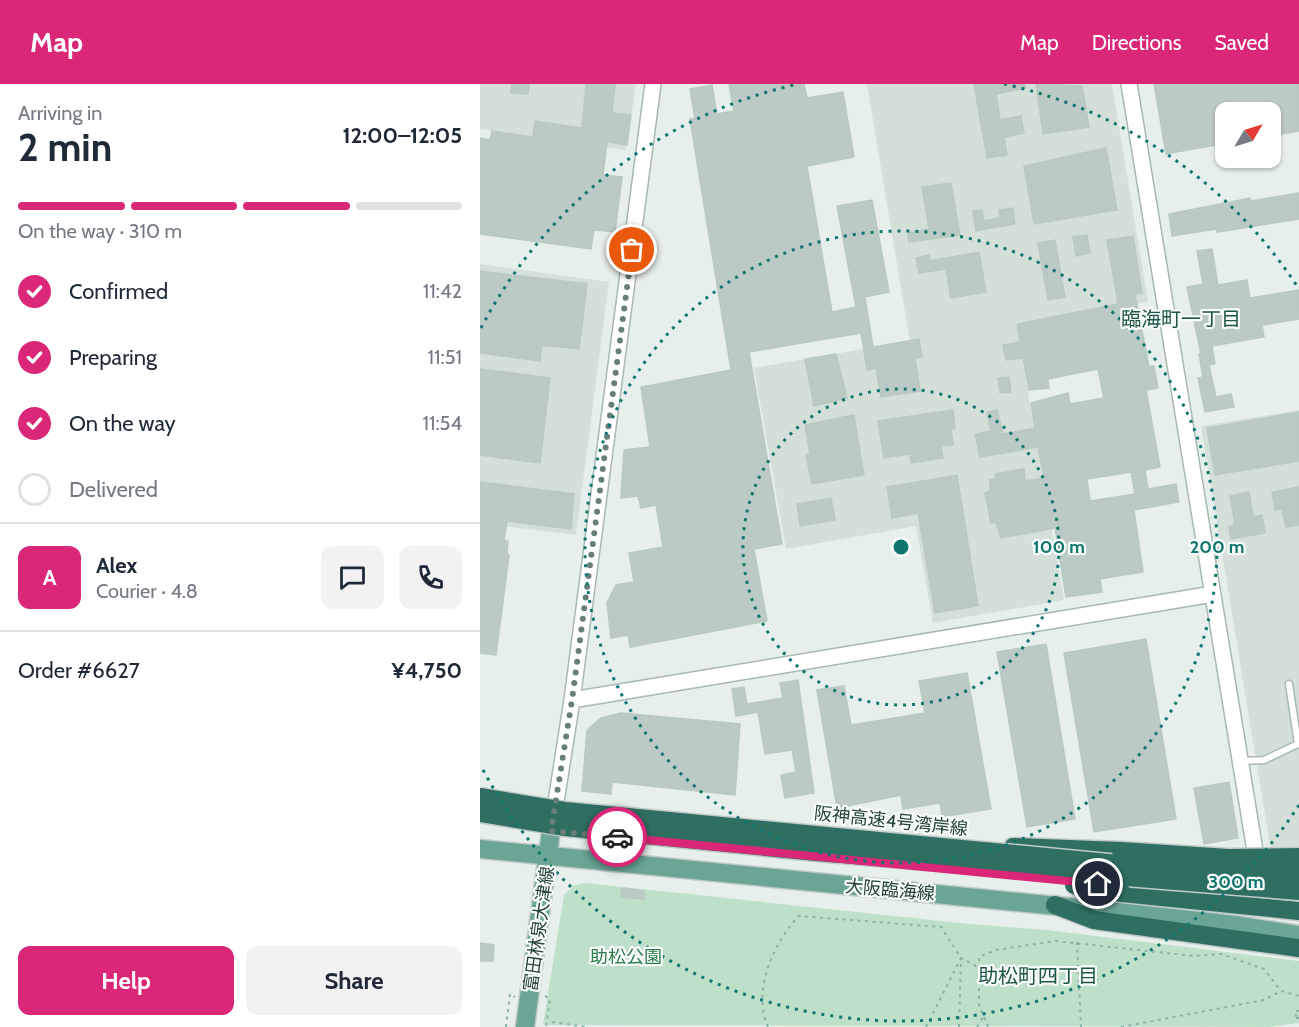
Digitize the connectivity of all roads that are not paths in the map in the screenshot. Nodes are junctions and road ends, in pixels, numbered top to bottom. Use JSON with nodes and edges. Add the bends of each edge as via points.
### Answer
{"nodes":[{"id":1,"x":653,"y":84,"type":"edge"},
{"id":2,"x":1129,"y":84,"type":"edge"},
{"id":3,"x":1213,"y":594,"type":"junction"},
{"id":4,"x":1289,"y":684,"type":"dead end"},
{"id":5,"x":572,"y":700,"type":"junction"},
{"id":6,"x":1241,"y":761,"type":"junction"},
{"id":7,"x":480,"y":797,"type":"edge"},
{"id":8,"x":480,"y":813,"type":"edge"},
{"id":9,"x":480,"y":822,"type":"edge"},
{"id":10,"x":551,"y":831,"type":"junction"},
{"id":11,"x":915,"y":844,"type":"junction"},
{"id":12,"x":480,"y":849,"type":"edge"},
{"id":13,"x":816,"y":852,"type":"junction"},
{"id":14,"x":549,"y":857,"type":"junction"},
{"id":15,"x":1299,"y":857,"type":"edge"},
{"id":16,"x":1299,"y":861,"type":"edge"},
{"id":17,"x":1257,"y":863,"type":"junction"},
{"id":18,"x":936,"y":868,"type":"junction"},
{"id":19,"x":1299,"y":875,"type":"edge"},
{"id":20,"x":1299,"y":891,"type":"edge"},
{"id":21,"x":1261,"y":900,"type":"junction"},
{"id":22,"x":1299,"y":904,"type":"edge"},
{"id":23,"x":1055,"y":905,"type":"junction"},
{"id":24,"x":1299,"y":911,"type":"edge"},
{"id":25,"x":1299,"y":935,"type":"edge"},
{"id":26,"x":1299,"y":948,"type":"edge"},
{"id":27,"x":525,"y":1027,"type":"edge"}],
"edges":[{"from":1,"to":5,"type":"street"},
{"from":2,"to":3,"type":"street"},
{"from":3,"to":5,"type":"street"},
{"from":3,"to":6,"type":"street"},
{"from":4,"to":6,"type":"lane","via":[[1298,744],[1264,760]]},
{"from":5,"to":10,"type":"street"},
{"from":6,"to":17,"type":"street"},
{"from":7,"to":11,"type":"highway","name":"阪神高速4号湾岸線","bridge":true,"via":[[565,811]]},
{"from":8,"to":13,"type":"highway","name":"阪神高速4号湾岸線","bridge":true,"via":[[554,825]]},
{"from":9,"to":10,"type":"main road","name":"大阪臨海線"},
{"from":10,"to":14,"type":"main road","name":"富田林泉大津線"},
{"from":10,"to":18,"type":"main road","name":"大阪臨海線"},
{"from":11,"to":15,"type":"highway","bridge":true,"via":[[1228,858]]},
{"from":11,"to":19,"type":"highway","name":"阪神高速4号湾岸線","bridge":true,"via":[[1119,864]]},
{"from":12,"to":14,"type":"main road","name":"大阪臨海線"},
{"from":13,"to":20,"type":"highway","name":"阪神高速4号湾岸線","bridge":true},
{"from":13,"to":24,"type":"highway","bridge":true,"via":[[978,870],[1122,893]]},
{"from":14,"to":23,"type":"main road","name":"大阪臨海線"},
{"from":14,"to":27,"type":"main road","name":"富田林泉大津線"},
{"from":16,"to":17,"type":"highway"},
{"from":17,"to":18,"type":"main road","via":[[1126,856],[1049,862],[981,856]]},
{"from":17,"to":21,"type":"street"},
{"from":18,"to":21,"type":"main road","name":"大阪臨海線"},
{"from":21,"to":22,"type":"main road","name":"大阪臨海線"},
{"from":23,"to":25,"type":"main road","name":"大阪臨海線"},
{"from":23,"to":26,"type":"highway","via":[[1094,920]]}]}
